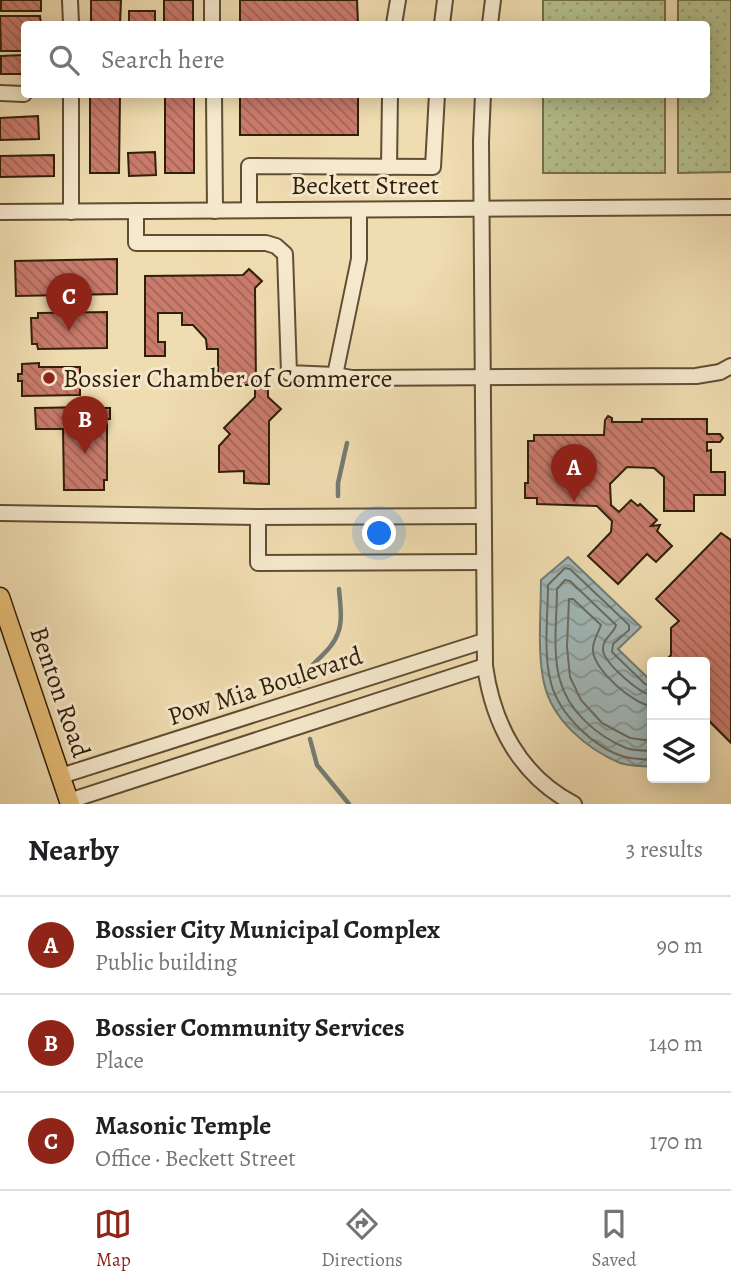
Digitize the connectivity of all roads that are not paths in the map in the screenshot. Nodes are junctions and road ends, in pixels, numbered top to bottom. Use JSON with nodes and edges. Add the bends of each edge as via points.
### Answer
{"nodes":[{"id":1,"x":71,"y":0,"type":"edge"},
{"id":2,"x":212,"y":0,"type":"edge"},
{"id":3,"x":398,"y":0,"type":"edge"},
{"id":4,"x":444,"y":0,"type":"edge"},
{"id":5,"x":493,"y":0,"type":"edge"},
{"id":6,"x":71,"y":21,"type":"edge"},
{"id":7,"x":212,"y":21,"type":"edge"},
{"id":8,"x":394,"y":21,"type":"edge"},
{"id":9,"x":442,"y":21,"type":"edge"},
{"id":10,"x":490,"y":21,"type":"edge"},
{"id":11,"x":0,"y":93,"type":"edge"},
{"id":12,"x":21,"y":93,"type":"edge"},
{"id":13,"x":71,"y":98,"type":"edge"},
{"id":14,"x":214,"y":98,"type":"edge"},
{"id":15,"x":390,"y":98,"type":"edge"},
{"id":16,"x":437,"y":98,"type":"edge"},
{"id":17,"x":483,"y":98,"type":"edge"},
{"id":18,"x":389,"y":167,"type":"junction"},
{"id":19,"x":731,"y":207,"type":"edge"},
{"id":20,"x":482,"y":209,"type":"junction"},
{"id":21,"x":249,"y":210,"type":"junction"},
{"id":22,"x":359,"y":210,"type":"junction"},
{"id":23,"x":136,"y":211,"type":"junction"},
{"id":24,"x":215,"y":211,"type":"junction"},
{"id":25,"x":0,"y":212,"type":"edge"},
{"id":26,"x":71,"y":212,"type":"junction"},
{"id":27,"x":731,"y":366,"type":"edge"},
{"id":28,"x":335,"y":375,"type":"junction"},
{"id":29,"x":482,"y":377,"type":"junction"},
{"id":30,"x":0,"y":513,"type":"edge"},
{"id":31,"x":483,"y":516,"type":"junction"},
{"id":32,"x":258,"y":517,"type":"junction"},
{"id":33,"x":483,"y":562,"type":"junction"},
{"id":34,"x":1,"y":602,"type":"edge"},
{"id":35,"x":7,"y":640,"type":"edge"},
{"id":36,"x":484,"y":641,"type":"junction"},
{"id":37,"x":485,"y":666,"type":"junction"},
{"id":38,"x":354,"y":683,"type":"junction"},
{"id":39,"x":361,"y":706,"type":"junction"},
{"id":40,"x":61,"y":776,"type":"junction"},
{"id":41,"x":69,"y":803,"type":"edge"},
{"id":42,"x":574,"y":804,"type":"edge"}],
"edges":[{"from":1,"to":6,"type":"street"},
{"from":2,"to":7,"type":"street"},
{"from":3,"to":8,"type":"street"},
{"from":4,"to":9,"type":"street"},
{"from":5,"to":10,"type":"street"},
{"from":11,"to":12,"type":"street"},
{"from":13,"to":26,"type":"street"},
{"from":14,"to":24,"type":"street"},
{"from":15,"to":18,"type":"street"},
{"from":16,"to":18,"type":"street","via":[[433,167]]},
{"from":17,"to":20,"type":"street"},
{"from":18,"to":21,"type":"street","via":[[249,166]]},
{"from":19,"to":20,"type":"street","name":"Beckett Street"},
{"from":20,"to":22,"type":"street","name":"Beckett Street"},
{"from":20,"to":29,"type":"street"},
{"from":21,"to":22,"type":"street","name":"Beckett Street"},
{"from":21,"to":24,"type":"street","name":"Beckett Street"},
{"from":22,"to":28,"type":"street","via":[[359,259]]},
{"from":23,"to":24,"type":"street","name":"Beckett Street"},
{"from":23,"to":26,"type":"street","name":"Beckett Street"},
{"from":23,"to":28,"type":"street","via":[[136,243],[276,246],[286,259],[289,373]]},
{"from":25,"to":26,"type":"street","name":"Beckett Street"},
{"from":27,"to":29,"type":"street","via":[[696,376]]},
{"from":28,"to":29,"type":"street"},
{"from":29,"to":31,"type":"street"},
{"from":30,"to":32,"type":"street"},
{"from":31,"to":32,"type":"street"},
{"from":31,"to":33,"type":"street"},
{"from":32,"to":33,"type":"street","via":[[258,563]]},
{"from":33,"to":36,"type":"street"},
{"from":34,"to":35,"type":"main road","name":"Benton Road"},
{"from":35,"to":40,"type":"main road","name":"Benton Road"},
{"from":36,"to":37,"type":"street"},
{"from":36,"to":38,"type":"street","name":"Pow Mia Boulevard"},
{"from":37,"to":39,"type":"street","name":"Pow Mia Boulevard"},
{"from":37,"to":42,"type":"street","via":[[493,706],[508,741],[534,775]]},
{"from":38,"to":39,"type":"street"},
{"from":38,"to":40,"type":"street","name":"Pow Mia Boulevard"},
{"from":39,"to":41,"type":"street","name":"Pow Mia Boulevard"},
{"from":40,"to":41,"type":"main road","name":"Benton Road"}]}
